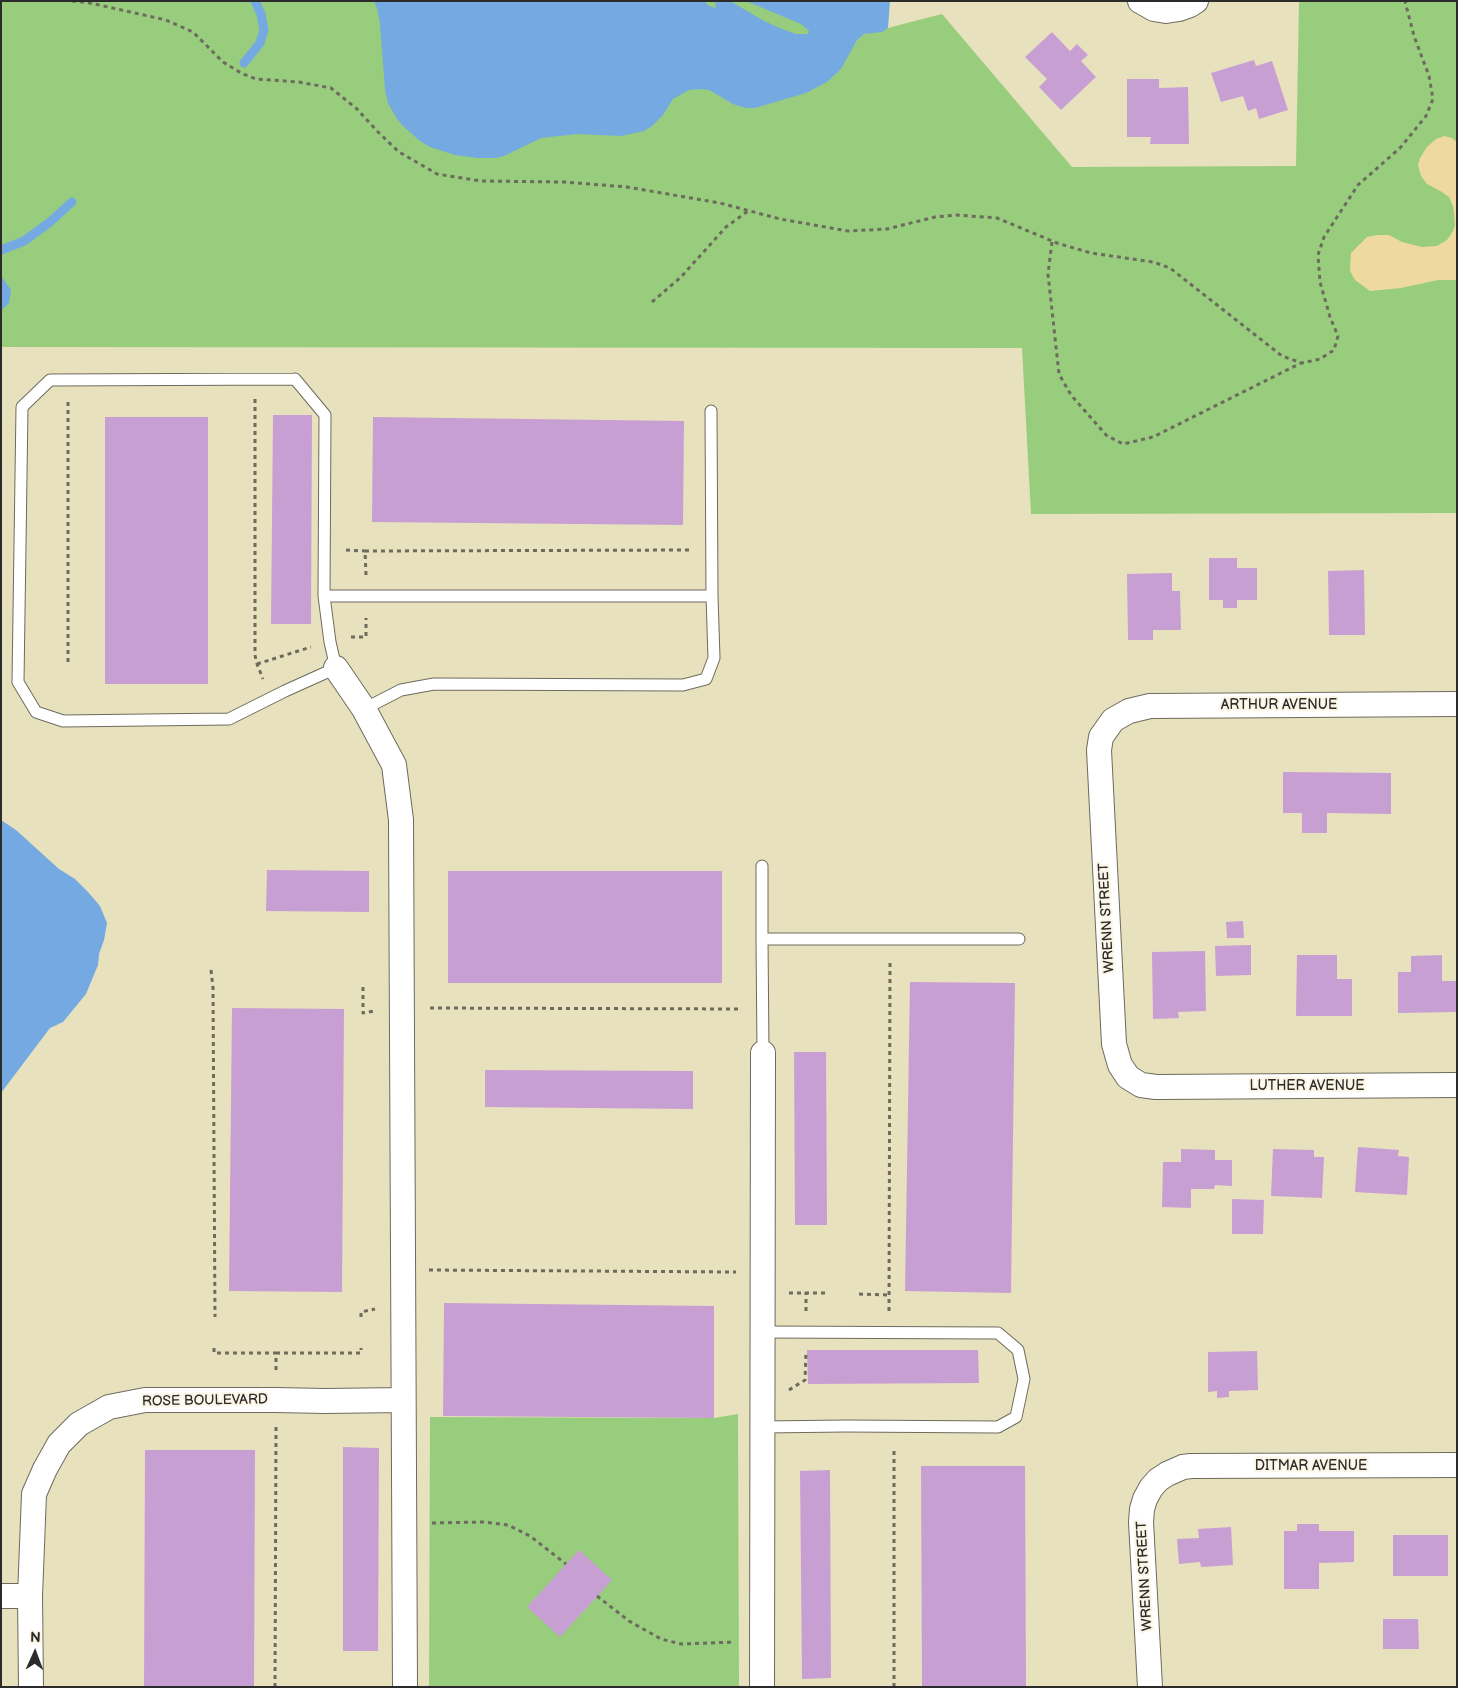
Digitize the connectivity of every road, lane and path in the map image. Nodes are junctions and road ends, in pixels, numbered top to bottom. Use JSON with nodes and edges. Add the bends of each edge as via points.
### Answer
{"nodes":[{"id":1,"x":72,"y":1,"type":"edge"},
{"id":2,"x":1140,"y":1,"type":"edge"},
{"id":3,"x":1196,"y":1,"type":"edge"},
{"id":4,"x":1405,"y":1,"type":"edge"},
{"id":5,"x":748,"y":211,"type":"junction"},
{"id":6,"x":1052,"y":242,"type":"junction"},
{"id":7,"x":652,"y":302,"type":"dead end"},
{"id":8,"x":1302,"y":363,"type":"junction"},
{"id":9,"x":68,"y":399,"type":"dead end"},
{"id":10,"x":246,"y":399,"type":"dead end"},
{"id":11,"x":710,"y":412,"type":"dead end"},
{"id":12,"x":342,"y":550,"type":"dead end"},
{"id":13,"x":699,"y":550,"type":"dead end"},
{"id":14,"x":365,"y":551,"type":"junction"},
{"id":15,"x":366,"y":578,"type":"dead end"},
{"id":16,"x":324,"y":596,"type":"junction"},
{"id":17,"x":712,"y":596,"type":"junction"},
{"id":18,"x":366,"y":613,"type":"dead end"},
{"id":19,"x":343,"y":637,"type":"dead end"},
{"id":20,"x":313,"y":646,"type":"dead end"},
{"id":21,"x":68,"y":662,"type":"dead end"},
{"id":22,"x":257,"y":664,"type":"junction"},
{"id":23,"x":336,"y":668,"type":"junction"},
{"id":24,"x":264,"y":682,"type":"dead end"},
{"id":25,"x":1457,"y":704,"type":"edge"},
{"id":26,"x":364,"y":710,"type":"junction"},
{"id":27,"x":1107,"y":726,"type":"joint"},
{"id":28,"x":762,"y":866,"type":"dead end"},
{"id":29,"x":762,"y":939,"type":"junction"},
{"id":30,"x":1019,"y":939,"type":"dead end"},
{"id":31,"x":890,"y":955,"type":"dead end"},
{"id":32,"x":211,"y":970,"type":"dead end"},
{"id":33,"x":363,"y":987,"type":"dead end"},
{"id":34,"x":426,"y":1008,"type":"dead end"},
{"id":35,"x":745,"y":1009,"type":"dead end"},
{"id":36,"x":383,"y":1011,"type":"dead end"},
{"id":37,"x":762,"y":1053,"type":"joint"},
{"id":38,"x":1457,"y":1085,"type":"edge"},
{"id":39,"x":1156,"y":1087,"type":"joint"},
{"id":40,"x":423,"y":1270,"type":"dead end"},
{"id":41,"x":740,"y":1273,"type":"dead end"},
{"id":42,"x":806,"y":1292,"type":"junction"},
{"id":43,"x":781,"y":1293,"type":"dead end"},
{"id":44,"x":828,"y":1293,"type":"dead end"},
{"id":45,"x":859,"y":1294,"type":"dead end"},
{"id":46,"x":889,"y":1295,"type":"junction"},
{"id":47,"x":806,"y":1315,"type":"dead end"},
{"id":48,"x":215,"y":1316,"type":"dead end"},
{"id":49,"x":889,"y":1318,"type":"dead end"},
{"id":50,"x":762,"y":1332,"type":"junction"},
{"id":51,"x":214,"y":1348,"type":"dead end"},
{"id":52,"x":361,"y":1348,"type":"dead end"},
{"id":53,"x":276,"y":1352,"type":"junction"},
{"id":54,"x":806,"y":1352,"type":"dead end"},
{"id":55,"x":276,"y":1376,"type":"dead end"},
{"id":56,"x":782,"y":1394,"type":"dead end"},
{"id":57,"x":403,"y":1400,"type":"junction"},
{"id":58,"x":276,"y":1426,"type":"dead end"},
{"id":59,"x":763,"y":1427,"type":"junction"},
{"id":60,"x":894,"y":1442,"type":"dead end"},
{"id":61,"x":1457,"y":1465,"type":"edge"},
{"id":62,"x":1167,"y":1474,"type":"joint"},
{"id":63,"x":424,"y":1524,"type":"dead end"},
{"id":64,"x":566,"y":1564,"type":"dead end"},
{"id":65,"x":1,"y":1596,"type":"edge"},
{"id":66,"x":30,"y":1596,"type":"junction"},
{"id":67,"x":598,"y":1596,"type":"dead end"},
{"id":68,"x":738,"y":1642,"type":"dead end"},
{"id":69,"x":31,"y":1687,"type":"edge"},
{"id":70,"x":275,"y":1687,"type":"edge"},
{"id":71,"x":405,"y":1687,"type":"edge"},
{"id":72,"x":762,"y":1687,"type":"edge"},
{"id":73,"x":894,"y":1687,"type":"edge"},
{"id":74,"x":1150,"y":1687,"type":"edge"}],
"edges":[{"from":1,"to":5,"type":"path","via":[[166,20],[193,32],[224,62],[256,79],[331,88],[358,109],[399,152],[437,174],[480,181],[627,187]]},
{"from":2,"to":3,"type":"street","via":[[1166,11]]},
{"from":4,"to":8,"type":"path","via":[[1433,99],[1426,116],[1400,148],[1358,185],[1324,236],[1318,254],[1320,282],[1338,336],[1334,350],[1320,359]]},
{"from":5,"to":6,"type":"path","via":[[848,231],[887,229],[956,215],[997,218]]},
{"from":5,"to":7,"type":"path","via":[[726,227],[681,277]]},
{"from":6,"to":8,"type":"path","via":[[1090,253],[1153,262],[1170,268],[1282,356]]},
{"from":6,"to":8,"type":"path","via":[[1048,274],[1059,374],[1071,395],[1106,435],[1124,444],[1153,436]]},
{"from":9,"to":21,"type":"path"},
{"from":10,"to":22,"type":"path","via":[[255,399]]},
{"from":11,"to":17,"type":"lane"},
{"from":12,"to":14,"type":"path"},
{"from":13,"to":14,"type":"path"},
{"from":14,"to":15,"type":"path"},
{"from":16,"to":17,"type":"lane"},
{"from":16,"to":23,"type":"lane"},
{"from":16,"to":23,"type":"lane","via":[[325,415],[295,379],[50,380],[22,407],[18,682],[36,712],[63,721],[229,720],[285,690]]},
{"from":17,"to":26,"type":"lane","via":[[714,658],[706,679],[683,685],[434,684],[401,690]]},
{"from":18,"to":19,"type":"path","via":[[366,637]]},
{"from":20,"to":22,"type":"path"},
{"from":22,"to":24,"type":"path"},
{"from":23,"to":26,"type":"street"},
{"from":25,"to":27,"type":"street","name":"ARTHUR AVENUE","via":[[1150,706],[1129,711]]},
{"from":26,"to":57,"type":"street","via":[[394,765],[401,820]]},
{"from":27,"to":39,"type":"street","name":"WRENN STREET","via":[[1099,750],[1115,1052],[1128,1077],[1141,1085]]},
{"from":28,"to":29,"type":"lane"},
{"from":29,"to":30,"type":"lane"},
{"from":29,"to":37,"type":"lane"},
{"from":31,"to":46,"type":"path"},
{"from":32,"to":48,"type":"path"},
{"from":33,"to":36,"type":"path","via":[[363,1012]]},
{"from":34,"to":35,"type":"path"},
{"from":37,"to":50,"type":"street"},
{"from":38,"to":39,"type":"street","name":"LUTHER AVENUE"},
{"from":40,"to":41,"type":"path"},
{"from":42,"to":43,"type":"path"},
{"from":42,"to":44,"type":"path"},
{"from":42,"to":47,"type":"path"},
{"from":45,"to":46,"type":"path"},
{"from":46,"to":49,"type":"path"},
{"from":50,"to":59,"type":"street"},
{"from":50,"to":59,"type":"lane","via":[[998,1333],[1018,1350],[1024,1379],[1016,1417],[998,1427]]},
{"from":51,"to":53,"type":"path","via":[[214,1353]]},
{"from":52,"to":53,"type":"path","via":[[361,1354]]},
{"from":53,"to":55,"type":"path"},
{"from":54,"to":56,"type":"path","via":[[805,1380]]},
{"from":57,"to":66,"type":"street","name":"ROSE BOULEVARD","via":[[145,1400],[109,1408],[80,1424],[59,1444],[34,1494]]},
{"from":57,"to":71,"type":"street"},
{"from":58,"to":70,"type":"path"},
{"from":59,"to":72,"type":"street"},
{"from":60,"to":73,"type":"path"},
{"from":61,"to":62,"type":"street","name":"DITMAR AVENUE","via":[[1191,1466]]},
{"from":62,"to":74,"type":"street","name":"WRENN STREET","via":[[1151,1488],[1142,1509]]},
{"from":63,"to":64,"type":"path","via":[[483,1522],[508,1525],[530,1536]]},
{"from":65,"to":66,"type":"street"},
{"from":66,"to":69,"type":"street","name":"ROSE BOULEVARD"},
{"from":67,"to":68,"type":"path","via":[[630,1621],[661,1639],[681,1644]]}]}
